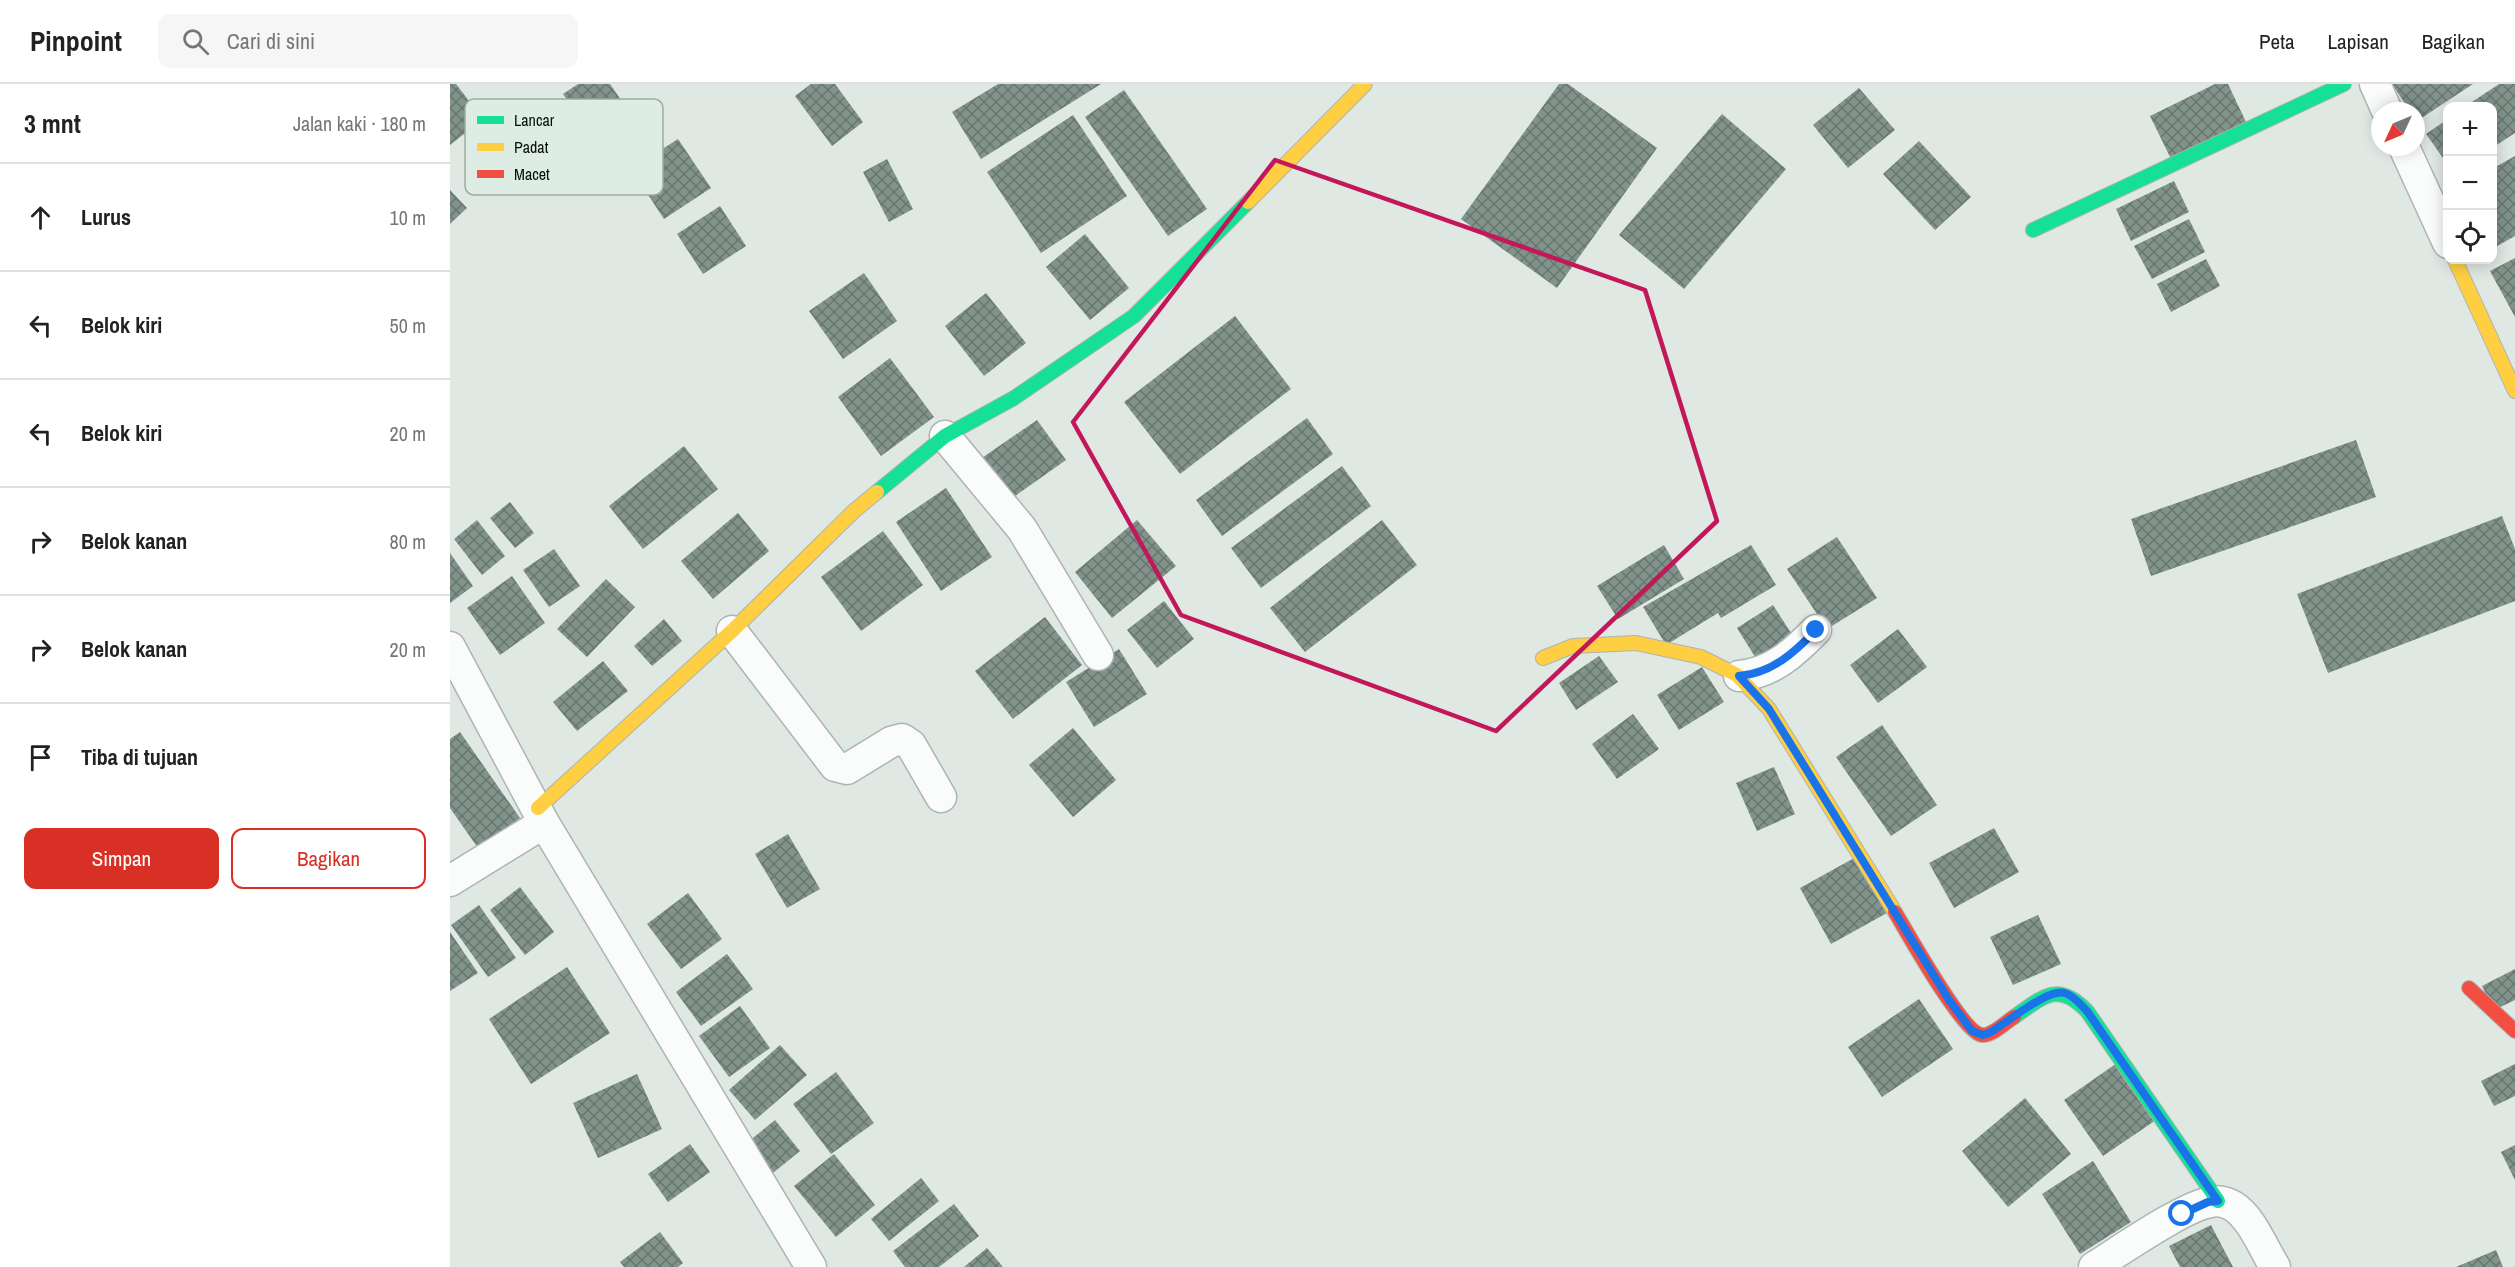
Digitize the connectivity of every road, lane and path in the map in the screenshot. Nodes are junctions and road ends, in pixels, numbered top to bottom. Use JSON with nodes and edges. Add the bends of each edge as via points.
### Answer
{"nodes":[{"id":1,"x":1365,"y":84,"type":"edge"},
{"id":2,"x":2344,"y":84,"type":"edge"},
{"id":3,"x":2375,"y":84,"type":"edge"},
{"id":4,"x":2383,"y":102,"type":"edge"},
{"id":5,"x":2408,"y":156,"type":"edge"},
{"id":6,"x":2033,"y":230,"type":"dead end"},
{"id":7,"x":2443,"y":232,"type":"edge"},
{"id":8,"x":2457,"y":264,"type":"edge"},
{"id":9,"x":2515,"y":391,"type":"edge"},
{"id":10,"x":945,"y":436,"type":"junction"},
{"id":11,"x":1816,"y":630,"type":"dead end"},
{"id":12,"x":732,"y":631,"type":"junction"},
{"id":13,"x":450,"y":647,"type":"edge"},
{"id":14,"x":1098,"y":656,"type":"dead end"},
{"id":15,"x":1543,"y":658,"type":"dead end"},
{"id":16,"x":1739,"y":676,"type":"junction"},
{"id":17,"x":941,"y":797,"type":"dead end"},
{"id":18,"x":541,"y":816,"type":"junction"},
{"id":19,"x":450,"y":881,"type":"edge"},
{"id":20,"x":2469,"y":988,"type":"dead end"},
{"id":21,"x":2515,"y":1031,"type":"edge"},
{"id":22,"x":2218,"y":1201,"type":"junction"},
{"id":23,"x":811,"y":1267,"type":"edge"},
{"id":24,"x":2094,"y":1267,"type":"edge"},
{"id":25,"x":2275,"y":1267,"type":"edge"}],
"edges":[{"from":1,"to":10,"type":"street","via":[[1134,316],[1014,398]]},
{"from":2,"to":6,"type":"street"},
{"from":3,"to":4,"type":"street"},
{"from":5,"to":7,"type":"street"},
{"from":8,"to":9,"type":"street"},
{"from":10,"to":12,"type":"street","via":[[854,511]]},
{"from":10,"to":14,"type":"street","via":[[1022,529]]},
{"from":11,"to":16,"type":"street","via":[[1775,666],[1756,675]]},
{"from":12,"to":17,"type":"street","via":[[835,766],[847,769],[902,739],[911,745]]},
{"from":12,"to":18,"type":"street"},
{"from":13,"to":18,"type":"street"},
{"from":15,"to":16,"type":"street","via":[[1571,646],[1598,642],[1661,646],[1708,658]]},
{"from":16,"to":22,"type":"street","via":[[1769,709],[1972,1031],[1989,1033],[2049,994],[2064,993],[2075,998]]},
{"from":18,"to":19,"type":"street"},
{"from":18,"to":23,"type":"street"},
{"from":20,"to":21,"type":"street"},
{"from":22,"to":24,"type":"street","via":[[2182,1214]]},
{"from":22,"to":25,"type":"street","via":[[2235,1207],[2244,1216]]}]}
